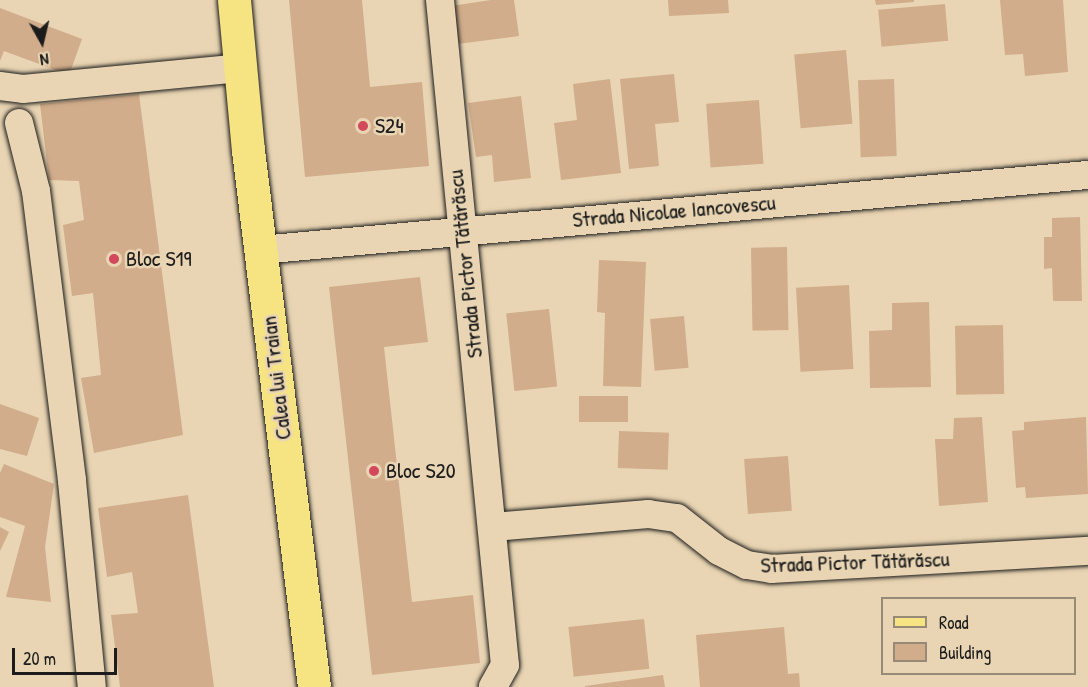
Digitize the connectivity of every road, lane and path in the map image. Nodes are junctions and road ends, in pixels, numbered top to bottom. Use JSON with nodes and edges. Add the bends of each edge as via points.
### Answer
{"nodes":[{"id":1,"x":234,"y":0,"type":"edge"},
{"id":2,"x":440,"y":0,"type":"edge"},
{"id":3,"x":240,"y":68,"type":"junction"},
{"id":4,"x":0,"y":86,"type":"edge"},
{"id":5,"x":19,"y":123,"type":"dead end"},
{"id":6,"x":1088,"y":175,"type":"edge"},
{"id":7,"x":460,"y":229,"type":"junction"},
{"id":8,"x":260,"y":250,"type":"junction"},
{"id":9,"x":493,"y":527,"type":"junction"},
{"id":10,"x":1088,"y":551,"type":"edge"},
{"id":11,"x":92,"y":687,"type":"edge"},
{"id":12,"x":314,"y":687,"type":"edge"},
{"id":13,"x":493,"y":687,"type":"edge"}],
"edges":[{"from":1,"to":3,"type":"main road","name":"Calea lui Traian"},
{"from":2,"to":7,"type":"street","name":"Strada Pictor Tătărăscu"},
{"from":3,"to":4,"type":"street","via":[[23,89]]},
{"from":3,"to":8,"type":"main road","name":"Calea lui Traian"},
{"from":5,"to":11,"type":"street","via":[[36,191],[72,481]]},
{"from":6,"to":7,"type":"street","name":"Strada Nicolae Iancovescu"},
{"from":7,"to":8,"type":"street","name":"Strada Nicolae Iancovescu"},
{"from":7,"to":9,"type":"street","name":"Strada Pictor Tătărăscu"},
{"from":8,"to":12,"type":"main road","name":"Calea lui Traian"},
{"from":9,"to":10,"type":"street","name":"Strada Pictor Tătărăscu","via":[[648,514],[677,518],[719,551],[747,565],[772,569]]},
{"from":9,"to":13,"type":"street","name":"Strada Pictor Tătărăscu","via":[[505,665]]}]}
